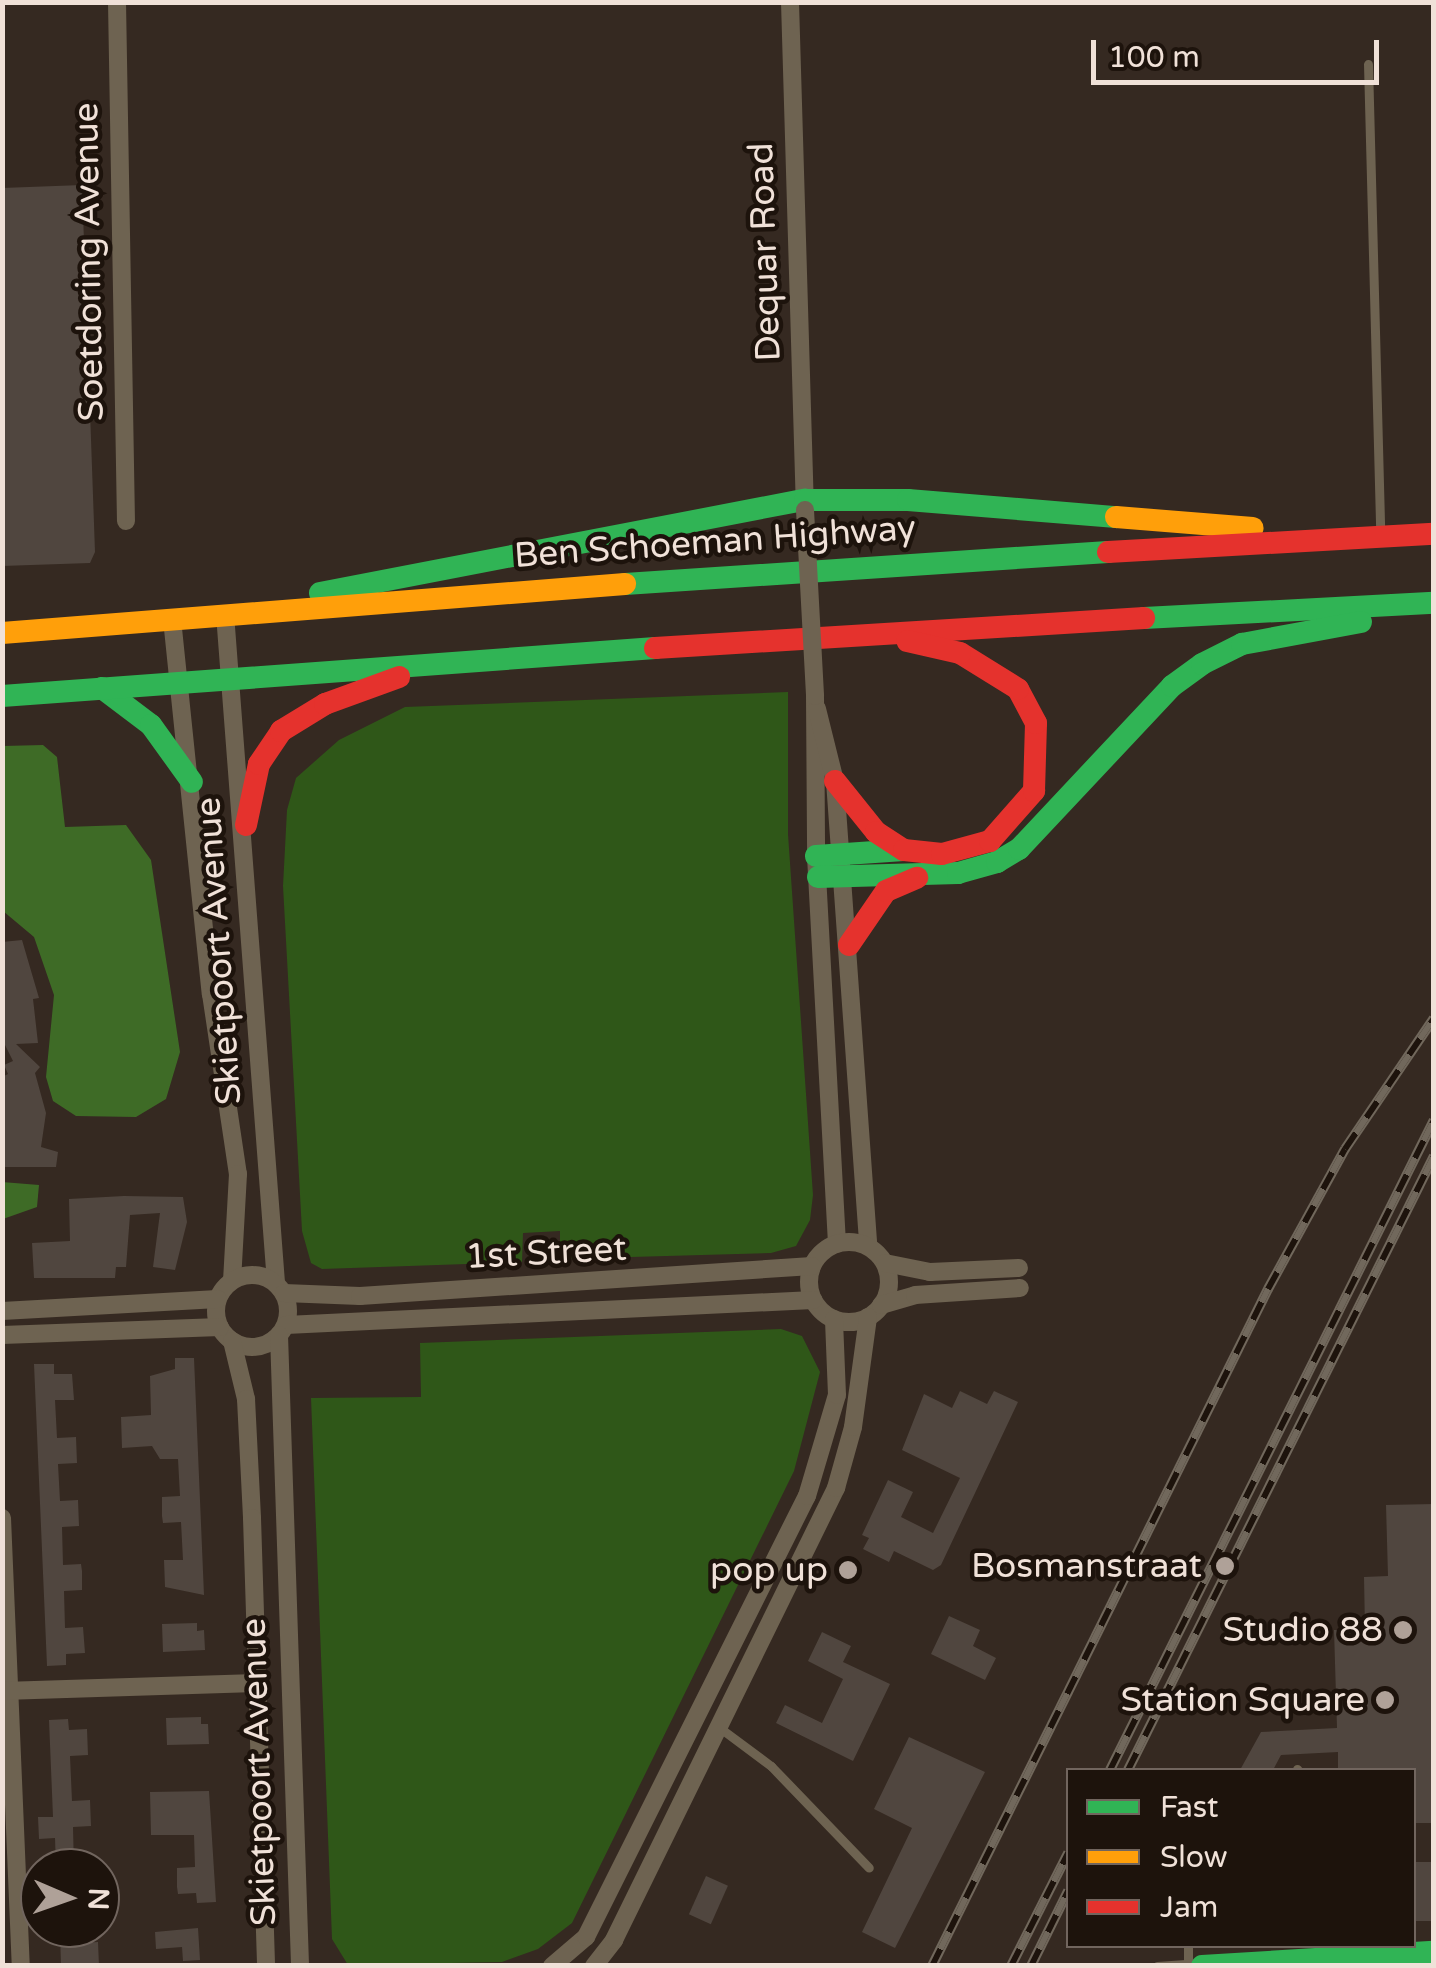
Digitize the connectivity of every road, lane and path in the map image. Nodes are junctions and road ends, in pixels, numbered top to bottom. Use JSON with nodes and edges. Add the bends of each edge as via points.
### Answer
{"nodes":[{"id":1,"x":118,"y":2,"type":"edge"},
{"id":2,"x":790,"y":2,"type":"edge"},
{"id":3,"x":1368,"y":64,"type":"dead end"},
{"id":4,"x":805,"y":505,"type":"junction"},
{"id":5,"x":126,"y":521,"type":"dead end"},
{"id":6,"x":1434,"y":534,"type":"edge"},
{"id":7,"x":1380,"y":536,"type":"junction"},
{"id":8,"x":1346,"y":539,"type":"junction"},
{"id":9,"x":1434,"y":603,"type":"edge"},
{"id":10,"x":235,"y":613,"type":"junction"},
{"id":11,"x":1434,"y":614,"type":"edge"},
{"id":12,"x":172,"y":619,"type":"junction"},
{"id":13,"x":2,"y":634,"type":"edge"},
{"id":14,"x":826,"y":635,"type":"junction"},
{"id":15,"x":455,"y":662,"type":"junction"},
{"id":16,"x":230,"y":679,"type":"junction"},
{"id":17,"x":178,"y":681,"type":"junction"},
{"id":18,"x":102,"y":688,"type":"junction"},
{"id":19,"x":2,"y":696,"type":"edge"},
{"id":20,"x":815,"y":700,"type":"junction"},
{"id":21,"x":835,"y":780,"type":"junction"},
{"id":22,"x":192,"y":782,"type":"junction"},
{"id":23,"x":246,"y":824,"type":"junction"},
{"id":24,"x":904,"y":850,"type":"junction"},
{"id":25,"x":841,"y":865,"type":"junction"},
{"id":26,"x":817,"y":866,"type":"junction"},
{"id":27,"x":929,"y":873,"type":"junction"},
{"id":28,"x":849,"y":944,"type":"junction"},
{"id":29,"x":837,"y":1243,"type":"junction"},
{"id":30,"x":868,"y":1246,"type":"junction"},
{"id":31,"x":885,"y":1264,"type":"junction"},
{"id":32,"x":812,"y":1266,"type":"junction"},
{"id":33,"x":1019,"y":1268,"type":"dead end"},
{"id":34,"x":232,"y":1280,"type":"junction"},
{"id":35,"x":280,"y":1288,"type":"junction"},
{"id":36,"x":1020,"y":1288,"type":"dead end"},
{"id":37,"x":218,"y":1299,"type":"junction"},
{"id":38,"x":813,"y":1300,"type":"junction"},
{"id":39,"x":2,"y":1311,"type":"edge"},
{"id":40,"x":875,"y":1311,"type":"junction"},
{"id":41,"x":834,"y":1319,"type":"junction"},
{"id":42,"x":282,"y":1330,"type":"junction"},
{"id":43,"x":226,"y":1334,"type":"junction"},
{"id":44,"x":2,"y":1335,"type":"edge"},
{"id":45,"x":2,"y":1518,"type":"edge"},
{"id":46,"x":258,"y":1683,"type":"junction"},
{"id":47,"x":7,"y":1691,"type":"edge"},
{"id":48,"x":720,"y":1728,"type":"junction"},
{"id":49,"x":869,"y":1868,"type":"dead end"},
{"id":50,"x":1356,"y":1951,"type":"edge"},
{"id":51,"x":1434,"y":1952,"type":"edge"},
{"id":52,"x":1195,"y":1960,"type":"edge"},
{"id":53,"x":21,"y":1966,"type":"edge"},
{"id":54,"x":266,"y":1966,"type":"edge"},
{"id":55,"x":300,"y":1966,"type":"edge"},
{"id":56,"x":552,"y":1966,"type":"edge"},
{"id":57,"x":594,"y":1966,"type":"edge"},
{"id":58,"x":1157,"y":1966,"type":"edge"}],
"edges":[{"from":1,"to":5,"type":"street","name":"Soetdoring Avenue"},
{"from":2,"to":4,"type":"street","name":"Dequar Road"},
{"from":3,"to":7,"type":"lane"},
{"from":4,"to":8,"type":"main road","via":[[908,500]]},
{"from":4,"to":10,"type":"main road","via":[[364,581]]},
{"from":4,"to":20,"type":"street","name":"Dequar Road","bridge":true},
{"from":6,"to":7,"type":"main road","name":"Ben Schoeman Highway"},
{"from":7,"to":8,"type":"main road","name":"Ben Schoeman Highway"},
{"from":8,"to":10,"type":"main road","name":"Ben Schoeman Highway","via":[[822,568]]},
{"from":9,"to":14,"type":"main road"},
{"from":10,"to":12,"type":"main road","name":"Ben Schoeman Highway"},
{"from":10,"to":16,"type":"street","name":"Skietpoort Avenue"},
{"from":11,"to":27,"type":"main road","via":[[1242,644],[1172,686],[1019,849],[978,868]]},
{"from":12,"to":13,"type":"main road","name":"Ben Schoeman Highway"},
{"from":12,"to":17,"type":"street","name":"Skietpoort Avenue"},
{"from":14,"to":15,"type":"main road"},
{"from":14,"to":24,"type":"main road","via":[[894,639],[960,653],[1018,690],[1036,723],[1039,773],[1018,817],[966,852]]},
{"from":15,"to":16,"type":"main road"},
{"from":15,"to":23,"type":"main road","via":[[380,683],[289,724],[259,764]]},
{"from":16,"to":17,"type":"main road"},
{"from":16,"to":23,"type":"street","name":"Skietpoort Avenue"},
{"from":17,"to":18,"type":"main road"},
{"from":17,"to":22,"type":"street","name":"Skietpoort Avenue"},
{"from":18,"to":19,"type":"main road"},
{"from":18,"to":22,"type":"main road","via":[[151,725]]},
{"from":20,"to":21,"type":"street"},
{"from":20,"to":26,"type":"street"},
{"from":21,"to":24,"type":"main road","via":[[860,818]]},
{"from":21,"to":25,"type":"street"},
{"from":22,"to":34,"type":"street","name":"Skietpoort Avenue","via":[[211,994],[238,1174]]},
{"from":23,"to":35,"type":"street","name":"Skietpoort Avenue"},
{"from":24,"to":25,"type":"main road"},
{"from":25,"to":26,"type":"main road"},
{"from":25,"to":27,"type":"main road"},
{"from":25,"to":28,"type":"street"},
{"from":26,"to":29,"type":"street"},
{"from":27,"to":28,"type":"main road","via":[[886,891]]},
{"from":28,"to":30,"type":"street"},
{"from":29,"to":30,"type":"street"},
{"from":29,"to":32,"type":"street"},
{"from":30,"to":31,"type":"street"},
{"from":31,"to":33,"type":"street","via":[[930,1272]]},
{"from":31,"to":40,"type":"street","via":[[889,1288]]},
{"from":32,"to":35,"type":"street","name":"1st Street","via":[[360,1296]]},
{"from":32,"to":38,"type":"street"},
{"from":34,"to":35,"type":"street","via":[[254,1274]]},
{"from":34,"to":37,"type":"street"},
{"from":35,"to":42,"type":"street"},
{"from":36,"to":40,"type":"street","via":[[915,1295]]},
{"from":37,"to":39,"type":"street"},
{"from":37,"to":43,"type":"street"},
{"from":38,"to":41,"type":"street"},
{"from":38,"to":42,"type":"street","name":"1st Street"},
{"from":40,"to":41,"type":"street"},
{"from":40,"to":48,"type":"street","via":[[836,1488]]},
{"from":41,"to":56,"type":"street","via":[[838,1395],[808,1496],[586,1937]]},
{"from":42,"to":43,"type":"street","via":[[252,1348]]},
{"from":42,"to":55,"type":"street","name":"Skietpoort Avenue"},
{"from":43,"to":44,"type":"street"},
{"from":43,"to":46,"type":"street","name":"Skietpoort Avenue","via":[[246,1400]]},
{"from":45,"to":47,"type":"street"},
{"from":46,"to":47,"type":"street"},
{"from":46,"to":54,"type":"street","name":"Skietpoort Avenue"},
{"from":47,"to":53,"type":"street"},
{"from":48,"to":49,"type":"lane","via":[[771,1766]]},
{"from":48,"to":57,"type":"street","via":[[614,1940]]},
{"from":50,"to":51,"type":"main road"},
{"from":50,"to":52,"type":"main road"},
{"from":52,"to":58,"type":"lane"}]}
